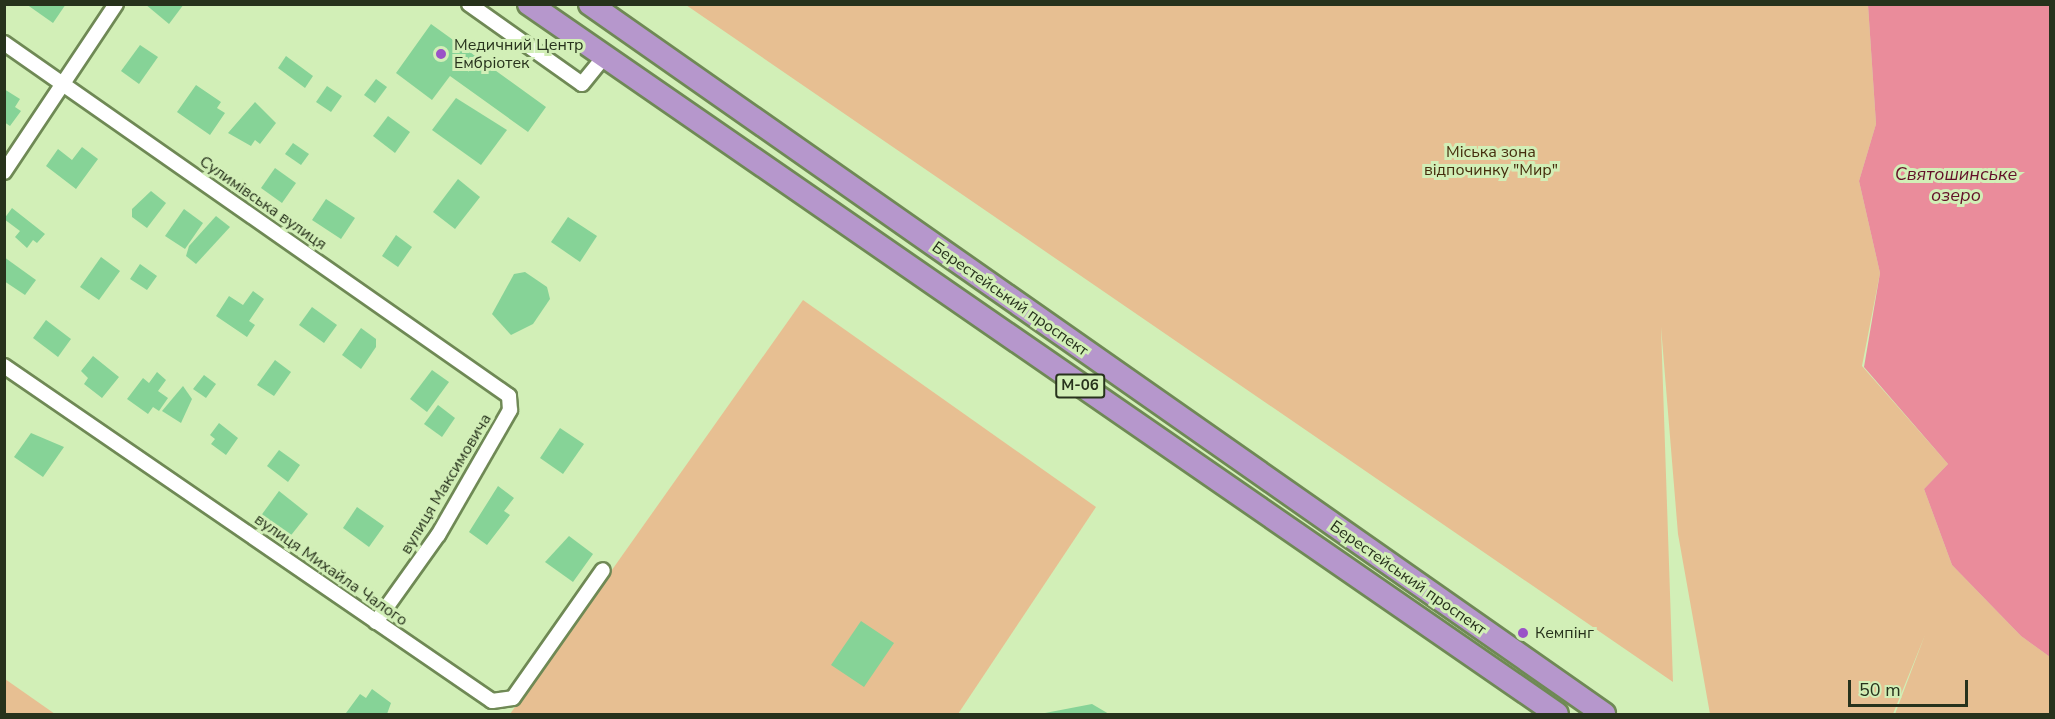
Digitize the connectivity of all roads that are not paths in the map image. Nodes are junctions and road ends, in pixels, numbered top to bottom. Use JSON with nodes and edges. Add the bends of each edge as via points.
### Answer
{"nodes":[{"id":1,"x":116,"y":4,"type":"edge"},
{"id":2,"x":469,"y":4,"type":"edge"},
{"id":3,"x":529,"y":4,"type":"edge"},
{"id":4,"x":592,"y":6,"type":"edge"},
{"id":5,"x":4,"y":42,"type":"edge"},
{"id":6,"x":604,"y":57,"type":"junction"},
{"id":7,"x":63,"y":84,"type":"junction"},
{"id":8,"x":4,"y":172,"type":"edge"},
{"id":9,"x":4,"y":366,"type":"edge"},
{"id":10,"x":504,"y":391,"type":"joint"},
{"id":11,"x":603,"y":570,"type":"dead end"},
{"id":12,"x":376,"y":622,"type":"junction"},
{"id":13,"x":1557,"y":714,"type":"edge"},
{"id":14,"x":1604,"y":714,"type":"edge"}],
"edges":[{"from":1,"to":7,"type":"street"},
{"from":2,"to":6,"type":"street","via":[[582,84]]},
{"from":3,"to":6,"type":"highway","number":"М-06"},
{"from":4,"to":14,"type":"highway","name":"Берестейський проспект","number":"М-06"},
{"from":5,"to":7,"type":"street","name":"Сулимівська вулиця"},
{"from":6,"to":13,"type":"highway","name":"Берестейський проспект","number":"М-06"},
{"from":7,"to":8,"type":"street"},
{"from":7,"to":10,"type":"street","name":"Сулимівська вулиця"},
{"from":9,"to":12,"type":"street","name":"вулиця Михайла Чалого"},
{"from":10,"to":12,"type":"street","name":"вулиця Максимовича","via":[[510,411],[438,535]]},
{"from":11,"to":12,"type":"street","name":"вулиця Михайла Чалого","via":[[513,698],[505,701],[492,701]]}]}
